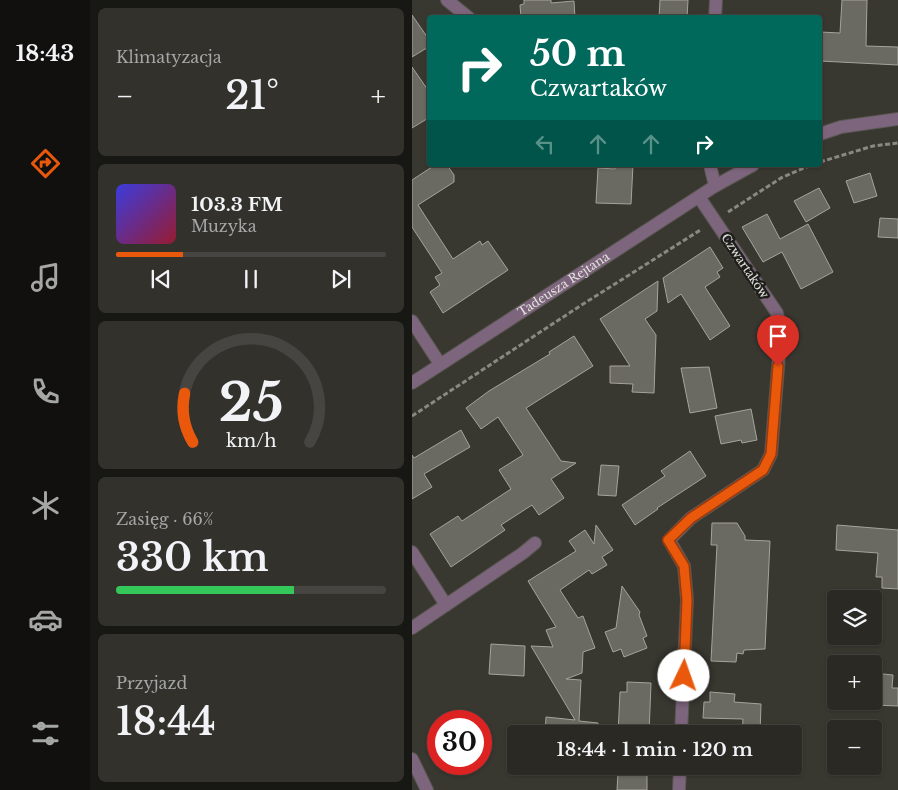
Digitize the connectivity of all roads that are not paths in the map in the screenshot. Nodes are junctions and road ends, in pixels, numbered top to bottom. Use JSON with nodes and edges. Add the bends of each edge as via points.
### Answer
{"nodes":[{"id":1,"x":447,"y":0,"type":"edge"},
{"id":2,"x":716,"y":0,"type":"edge"},
{"id":3,"x":465,"y":15,"type":"edge"},
{"id":4,"x":715,"y":15,"type":"edge"},
{"id":5,"x":898,"y":119,"type":"edge"},
{"id":6,"x":822,"y":133,"type":"edge"},
{"id":7,"x":710,"y":167,"type":"edge"},
{"id":8,"x":749,"y":167,"type":"edge"},
{"id":9,"x":715,"y":186,"type":"junction"},
{"id":10,"x":699,"y":197,"type":"junction"},
{"id":11,"x":412,"y":321,"type":"edge"},
{"id":12,"x":440,"y":364,"type":"junction"},
{"id":13,"x":412,"y":383,"type":"edge"},
{"id":14,"x":535,"y":543,"type":"dead end"},
{"id":15,"x":412,"y":552,"type":"edge"},
{"id":16,"x":446,"y":605,"type":"junction"},
{"id":17,"x":412,"y":628,"type":"edge"},
{"id":18,"x":681,"y":725,"type":"edge"},
{"id":19,"x":412,"y":759,"type":"edge"},
{"id":20,"x":680,"y":775,"type":"edge"},
{"id":21,"x":427,"y":790,"type":"edge"},
{"id":22,"x":679,"y":790,"type":"edge"}],
"edges":[{"from":1,"to":3,"type":"street"},
{"from":2,"to":4,"type":"street"},
{"from":5,"to":6,"type":"street","via":[[841,127]]},
{"from":7,"to":9,"type":"street"},
{"from":8,"to":9,"type":"street","name":"Tadeusza Rejtana"},
{"from":9,"to":10,"type":"street","name":"Tadeusza Rejtana"},
{"from":10,"to":12,"type":"street","name":"Tadeusza Rejtana"},
{"from":10,"to":18,"type":"street","name":"Czwartaków","via":[[777,313],[781,331],[771,454],[763,470],[691,518],[668,540],[684,566],[687,600]]},
{"from":11,"to":12,"type":"street"},
{"from":12,"to":13,"type":"street","name":"Tadeusza Rejtana"},
{"from":14,"to":16,"type":"street"},
{"from":15,"to":16,"type":"street"},
{"from":16,"to":17,"type":"street"},
{"from":19,"to":21,"type":"street"},
{"from":20,"to":22,"type":"street"}]}
